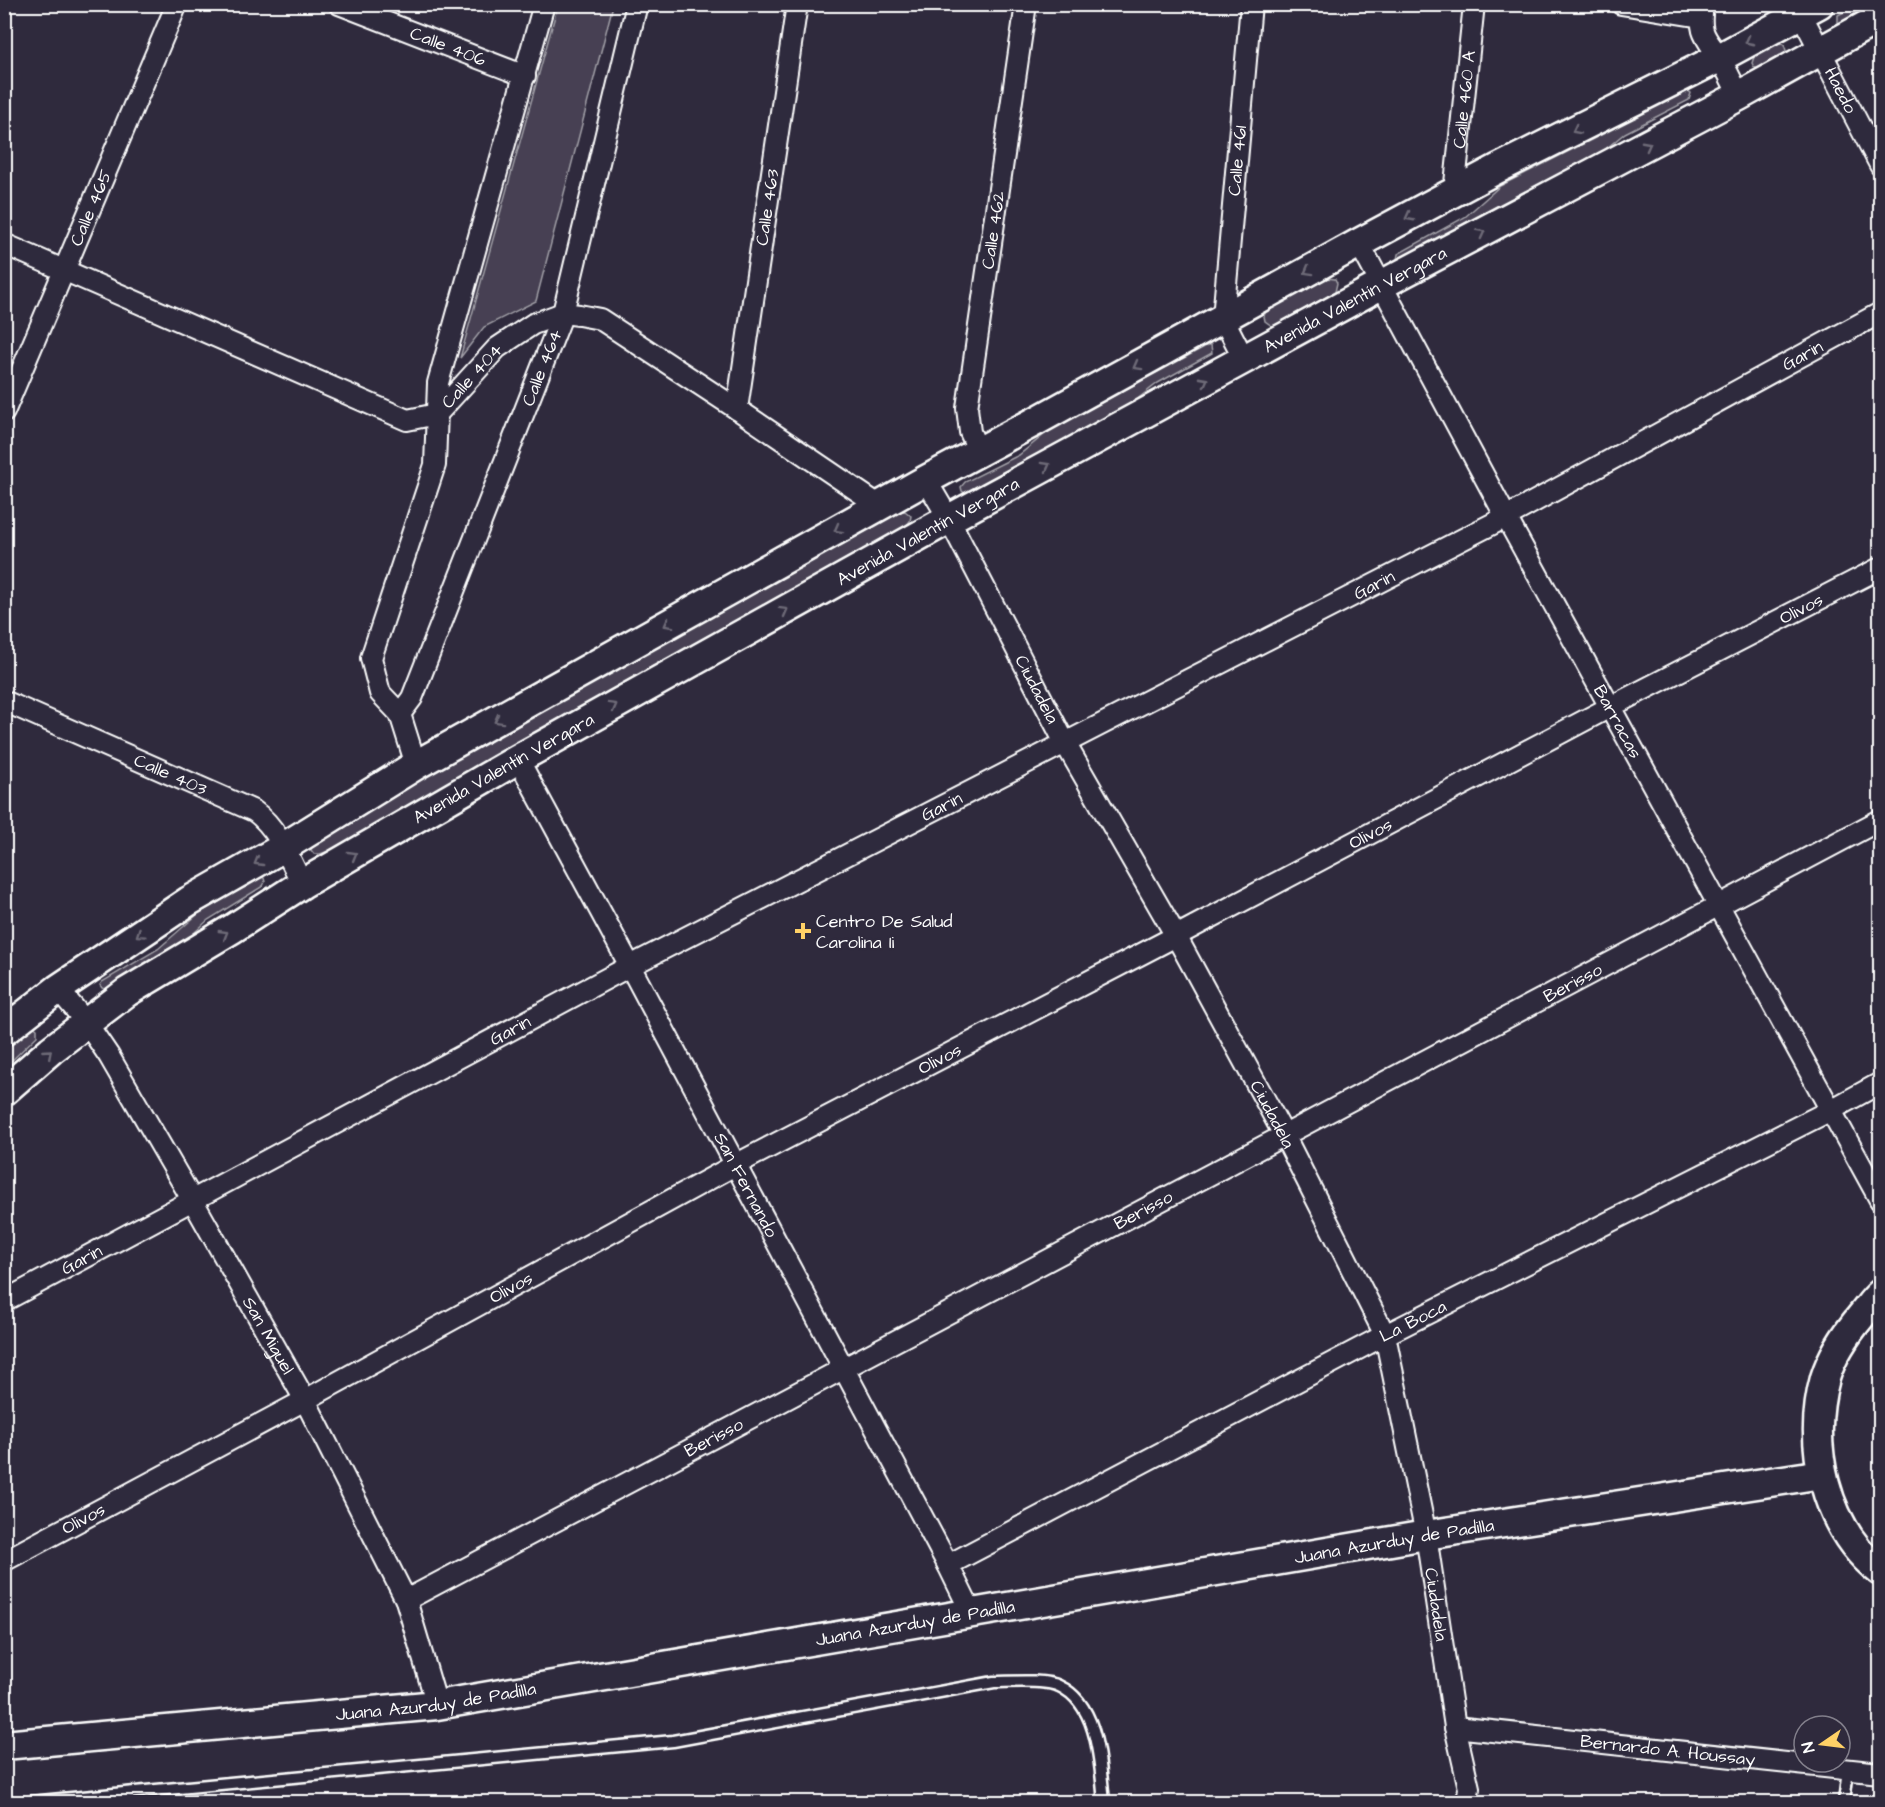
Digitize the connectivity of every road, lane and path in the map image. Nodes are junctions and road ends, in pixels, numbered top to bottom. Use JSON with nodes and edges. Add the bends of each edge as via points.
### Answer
{"nodes":[{"id":1,"x":177,"y":4,"type":"edge"},
{"id":2,"x":339,"y":4,"type":"edge"},
{"id":3,"x":544,"y":4,"type":"edge"},
{"id":4,"x":637,"y":4,"type":"edge"},
{"id":5,"x":797,"y":4,"type":"edge"},
{"id":6,"x":1026,"y":4,"type":"edge"},
{"id":7,"x":1251,"y":4,"type":"edge"},
{"id":8,"x":1474,"y":4,"type":"edge"},
{"id":9,"x":1621,"y":4,"type":"edge"},
{"id":10,"x":1810,"y":9,"type":"edge"},
{"id":11,"x":1702,"y":11,"type":"edge"},
{"id":12,"x":1881,"y":18,"type":"edge"},
{"id":13,"x":1821,"y":50,"type":"junction"},
{"id":14,"x":1719,"y":57,"type":"junction"},
{"id":15,"x":525,"y":75,"type":"junction"},
{"id":16,"x":1739,"y":96,"type":"junction"},
{"id":17,"x":1881,"y":165,"type":"edge"},
{"id":18,"x":1454,"y":193,"type":"junction"},
{"id":19,"x":1359,"y":243,"type":"junction"},
{"id":20,"x":4,"y":244,"type":"edge"},
{"id":21,"x":64,"y":269,"type":"junction"},
{"id":22,"x":1381,"y":285,"type":"junction"},
{"id":23,"x":563,"y":313,"type":"junction"},
{"id":24,"x":1881,"y":313,"type":"edge"},
{"id":25,"x":1223,"y":318,"type":"junction"},
{"id":26,"x":1244,"y":359,"type":"junction"},
{"id":27,"x":737,"y":409,"type":"junction"},
{"id":28,"x":4,"y":412,"type":"edge"},
{"id":29,"x":436,"y":414,"type":"junction"},
{"id":30,"x":980,"y":452,"type":"junction"},
{"id":31,"x":926,"y":480,"type":"junction"},
{"id":32,"x":880,"y":506,"type":"junction"},
{"id":33,"x":1506,"y":517,"type":"junction"},
{"id":34,"x":948,"y":519,"type":"junction"},
{"id":35,"x":1881,"y":568,"type":"edge"},
{"id":36,"x":4,"y":701,"type":"edge"},
{"id":37,"x":1610,"y":707,"type":"junction"},
{"id":38,"x":400,"y":714,"type":"junction"},
{"id":39,"x":1065,"y":743,"type":"junction"},
{"id":40,"x":518,"y":759,"type":"junction"},
{"id":41,"x":416,"y":765,"type":"junction"},
{"id":42,"x":1881,"y":820,"type":"edge"},
{"id":43,"x":284,"y":847,"type":"junction"},
{"id":44,"x":302,"y":884,"type":"junction"},
{"id":45,"x":1719,"y":905,"type":"junction"},
{"id":46,"x":1176,"y":936,"type":"junction"},
{"id":47,"x":630,"y":966,"type":"junction"},
{"id":48,"x":58,"y":989,"type":"junction"},
{"id":49,"x":86,"y":1022,"type":"junction"},
{"id":50,"x":4,"y":1031,"type":"edge"},
{"id":51,"x":1881,"y":1083,"type":"edge"},
{"id":52,"x":4,"y":1092,"type":"edge"},
{"id":53,"x":1831,"y":1110,"type":"junction"},
{"id":54,"x":1284,"y":1135,"type":"junction"},
{"id":55,"x":735,"y":1165,"type":"junction"},
{"id":56,"x":1881,"y":1200,"type":"edge"},
{"id":57,"x":193,"y":1201,"type":"junction"},
{"id":58,"x":1881,"y":1294,"type":"edge"},
{"id":59,"x":4,"y":1301,"type":"edge"},
{"id":60,"x":1385,"y":1335,"type":"junction"},
{"id":61,"x":843,"y":1369,"type":"junction"},
{"id":62,"x":305,"y":1400,"type":"junction"},
{"id":63,"x":1821,"y":1474,"type":"junction"},
{"id":64,"x":1426,"y":1535,"type":"junction"},
{"id":65,"x":4,"y":1561,"type":"edge"},
{"id":66,"x":948,"y":1565,"type":"junction"},
{"id":67,"x":1881,"y":1571,"type":"edge"},
{"id":68,"x":406,"y":1600,"type":"junction"},
{"id":69,"x":971,"y":1612,"type":"junction"},
{"id":70,"x":437,"y":1705,"type":"junction"},
{"id":71,"x":1455,"y":1727,"type":"junction"},
{"id":72,"x":4,"y":1745,"type":"edge"},
{"id":73,"x":1792,"y":1764,"type":"edge"},
{"id":74,"x":1852,"y":1770,"type":"edge"},
{"id":75,"x":1881,"y":1773,"type":"edge"},
{"id":76,"x":1848,"y":1774,"type":"edge"},
{"id":77,"x":30,"y":1803,"type":"edge"},
{"id":78,"x":1104,"y":1803,"type":"edge"},
{"id":79,"x":1467,"y":1803,"type":"edge"},
{"id":80,"x":1844,"y":1803,"type":"edge"}],
"edges":[{"from":1,"to":21,"type":"street","name":"Calle 465"},
{"from":2,"to":15,"type":"street","name":"Calle 406"},
{"from":3,"to":15,"type":"street"},
{"from":4,"to":23,"type":"street","name":"Calle 464"},
{"from":5,"to":27,"type":"street","name":"Calle 463"},
{"from":6,"to":30,"type":"street","name":"Calle 462","via":[[967,408],[969,432]]},
{"from":7,"to":25,"type":"street","name":"Calle 461"},
{"from":8,"to":18,"type":"street","name":"Calle 460 A"},
{"from":9,"to":11,"type":"street"},
{"from":10,"to":13,"type":"street","name":"Haedo"},
{"from":10,"to":14,"type":"street","one_way":true},
{"from":11,"to":14,"type":"street","via":[[1706,40]]},
{"from":12,"to":13,"type":"street","name":"Avenida Valentín Vergara"},
{"from":13,"to":16,"type":"street","name":"Avenida Valentín Vergara"},
{"from":13,"to":17,"type":"street","name":"Haedo"},
{"from":14,"to":16,"type":"street"},
{"from":14,"to":18,"type":"street","one_way":true},
{"from":15,"to":29,"type":"street","via":[[438,383]]},
{"from":22,"to":16,"type":"street","name":"Avenida Valentín Vergara","one_way":true},
{"from":18,"to":19,"type":"street","one_way":true},
{"from":19,"to":22,"type":"street","name":"Barracas"},
{"from":19,"to":25,"type":"street","one_way":true},
{"from":20,"to":21,"type":"street","name":"Calle 404"},
{"from":21,"to":28,"type":"street","name":"Calle 465"},
{"from":21,"to":29,"type":"street","name":"Calle 404","via":[[407,420]]},
{"from":22,"to":26,"type":"street","name":"Avenida Valentín Vergara"},
{"from":22,"to":33,"type":"street","name":"Barracas"},
{"from":23,"to":27,"type":"street","via":[[600,320]]},
{"from":23,"to":29,"type":"street","name":"Calle 404","via":[[533,324],[496,348]]},
{"from":23,"to":38,"type":"street","name":"Calle 464","via":[[412,698]]},
{"from":24,"to":33,"type":"street","name":"Garin"},
{"from":25,"to":26,"type":"street"},
{"from":25,"to":30,"type":"street","one_way":true},
{"from":34,"to":26,"type":"street","name":"Avenida Valentín Vergara","one_way":true},
{"from":27,"to":32,"type":"street"},
{"from":29,"to":38,"type":"street","via":[[435,465],[371,658],[380,693]]},
{"from":30,"to":31,"type":"street"},
{"from":31,"to":32,"type":"street"},
{"from":31,"to":34,"type":"street","name":"Ciudadela"},
{"from":32,"to":41,"type":"street","one_way":true},
{"from":33,"to":37,"type":"street","name":"Barracas"},
{"from":33,"to":39,"type":"street","name":"Garin"},
{"from":34,"to":39,"type":"street","name":"Ciudadela"},
{"from":40,"to":34,"type":"street","name":"Avenida Valentín Vergara","one_way":true},
{"from":35,"to":37,"type":"street","name":"Olivos"},
{"from":36,"to":43,"type":"street","name":"Calle 403","via":[[248,807],[263,819]]},
{"from":37,"to":45,"type":"street","name":"Barracas"},
{"from":37,"to":46,"type":"street","name":"Olivos"},
{"from":38,"to":41,"type":"street"},
{"from":39,"to":46,"type":"street","name":"Ciudadela"},
{"from":39,"to":47,"type":"street","name":"Garin"},
{"from":44,"to":40,"type":"street","name":"Avenida Valentín Vergara","one_way":true},
{"from":40,"to":47,"type":"street","name":"San Fernando"},
{"from":41,"to":43,"type":"street"},
{"from":42,"to":45,"type":"street","name":"Berisso"},
{"from":43,"to":44,"type":"street","name":"Calle 403"},
{"from":43,"to":48,"type":"street","one_way":true,"via":[[189,901]]},
{"from":49,"to":44,"type":"street","name":"Avenida Valentín Vergara","one_way":true},
{"from":45,"to":53,"type":"street","name":"Barracas"},
{"from":45,"to":54,"type":"street","name":"Berisso"},
{"from":46,"to":54,"type":"street","name":"Ciudadela"},
{"from":46,"to":55,"type":"street","name":"Olivos"},
{"from":47,"to":55,"type":"street","name":"San Fernando"},
{"from":47,"to":57,"type":"street","name":"Garin"},
{"from":48,"to":49,"type":"street","name":"San Miguel"},
{"from":48,"to":50,"type":"street"},
{"from":52,"to":49,"type":"street","name":"Avenida Valentín Vergara","one_way":true},
{"from":49,"to":57,"type":"street","name":"San Miguel"},
{"from":51,"to":53,"type":"street","name":"La Boca"},
{"from":53,"to":56,"type":"street","name":"Barracas"},
{"from":53,"to":60,"type":"street","name":"La Boca"},
{"from":54,"to":60,"type":"street","name":"Ciudadela"},
{"from":54,"to":61,"type":"street","name":"Berisso"},
{"from":55,"to":61,"type":"street","name":"San Fernando"},
{"from":55,"to":62,"type":"street","name":"Olivos"},
{"from":57,"to":59,"type":"street","name":"Garin"},
{"from":57,"to":62,"type":"street","name":"San Miguel"},
{"from":58,"to":63,"type":"street","via":[[1846,1333],[1826,1377],[1817,1425]]},
{"from":60,"to":64,"type":"street","name":"Ciudadela"},
{"from":60,"to":66,"type":"street","name":"La Boca"},
{"from":61,"to":66,"type":"street","name":"San Fernando"},
{"from":61,"to":68,"type":"street","name":"Berisso"},
{"from":62,"to":65,"type":"street","name":"Olivos"},
{"from":62,"to":68,"type":"street","name":"San Miguel"},
{"from":63,"to":64,"type":"street","name":"Juana Azurduy de Padilla"},
{"from":63,"to":67,"type":"street","via":[[1833,1508],[1851,1539]]},
{"from":64,"to":69,"type":"street","name":"Juana Azurduy de Padilla"},
{"from":64,"to":71,"type":"street","name":"Ciudadela"},
{"from":66,"to":69,"type":"street","name":"San Fernando"},
{"from":68,"to":70,"type":"street","name":"San Miguel"},
{"from":69,"to":70,"type":"street","name":"Juana Azurduy de Padilla"},
{"from":70,"to":72,"type":"street","name":"Juana Azurduy de Padilla"},
{"from":71,"to":73,"type":"street","name":"Bernardo A. Houssay"},
{"from":71,"to":79,"type":"street","name":"Ciudadela","via":[[1469,1788]]},
{"from":74,"to":75,"type":"street","name":"Bernardo A. Houssay"},
{"from":76,"to":80,"type":"lane"},
{"from":77,"to":78,"type":"lane","via":[[673,1741],[994,1682],[1026,1681],[1057,1684],[1076,1696],[1088,1716],[1099,1752]]}]}
